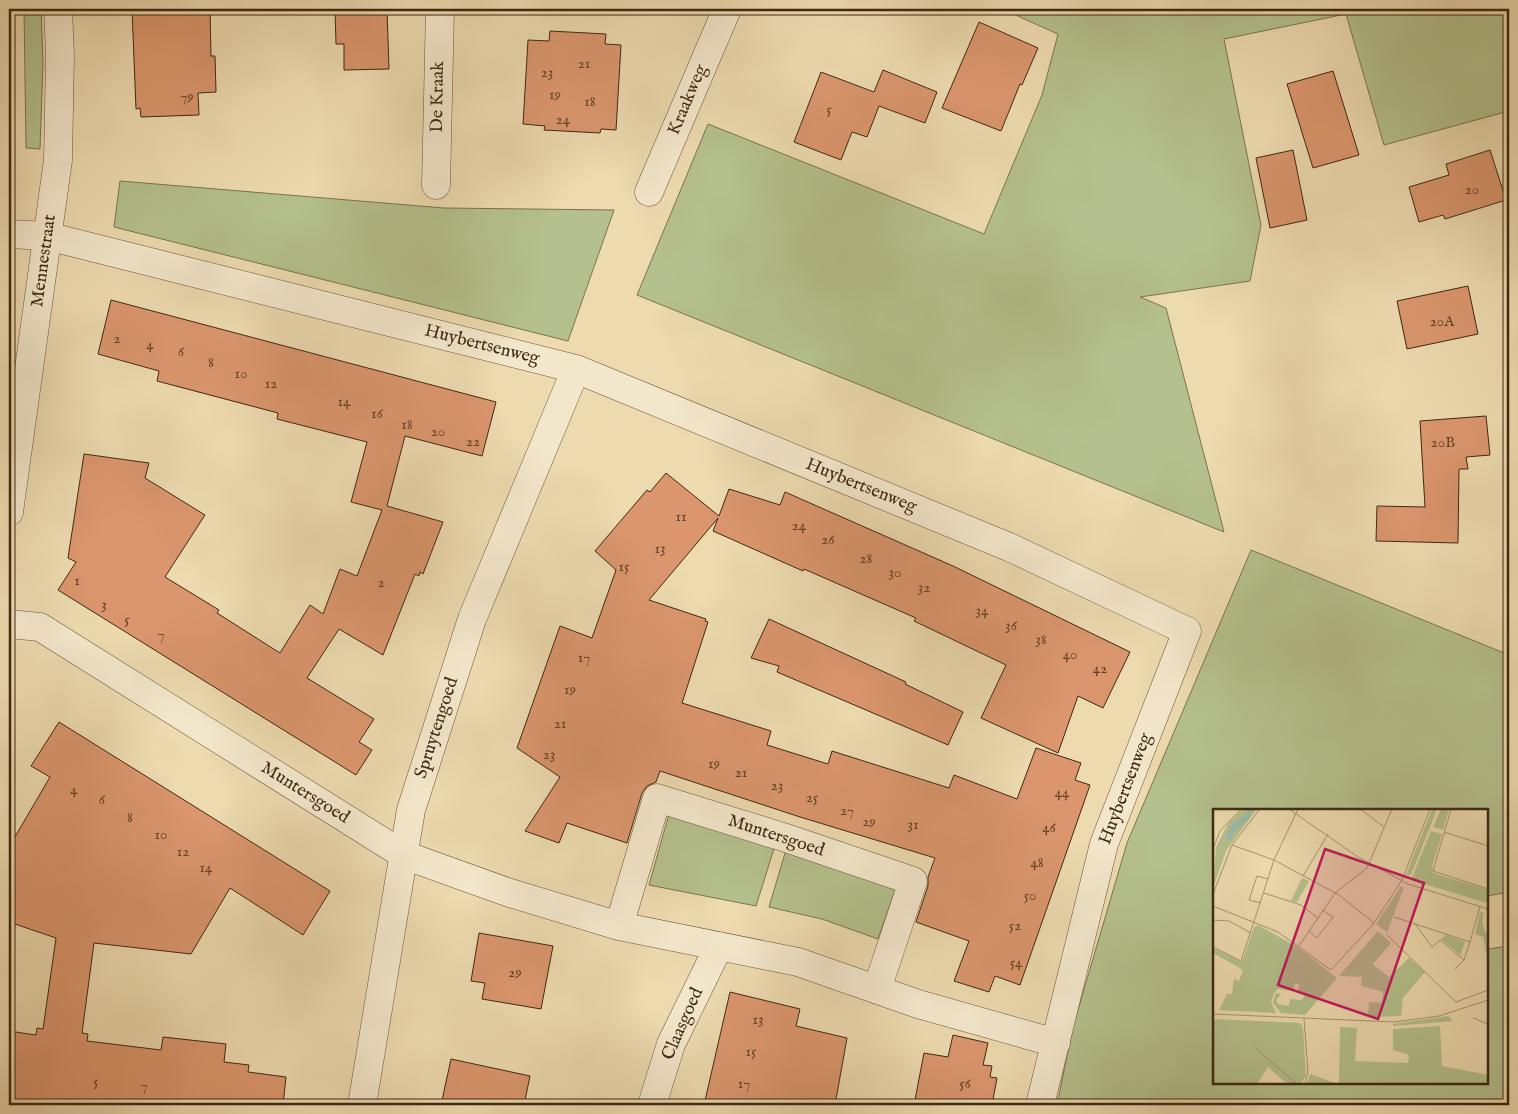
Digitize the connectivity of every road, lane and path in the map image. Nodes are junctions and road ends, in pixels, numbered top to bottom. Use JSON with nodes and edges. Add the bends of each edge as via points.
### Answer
{"nodes":[{"id":1,"x":58,"y":9,"type":"edge"},
{"id":2,"x":440,"y":9,"type":"edge"},
{"id":3,"x":727,"y":9,"type":"edge"},
{"id":4,"x":436,"y":185,"type":"dead end"},
{"id":5,"x":649,"y":192,"type":"dead end"},
{"id":6,"x":9,"y":234,"type":"edge"},
{"id":7,"x":47,"y":236,"type":"junction"},
{"id":8,"x":576,"y":369,"type":"junction"},
{"id":9,"x":9,"y":512,"type":"edge"},
{"id":10,"x":9,"y":624,"type":"edge"},
{"id":11,"x":404,"y":855,"type":"junction"},
{"id":12,"x":619,"y":926,"type":"junction"},
{"id":13,"x":719,"y":946,"type":"junction"},
{"id":14,"x":877,"y":989,"type":"junction"},
{"id":15,"x":1056,"y":1043,"type":"junction"},
{"id":16,"x":362,"y":1105,"type":"edge"},
{"id":17,"x":652,"y":1105,"type":"edge"},
{"id":18,"x":1040,"y":1105,"type":"edge"}],
"edges":[{"from":1,"to":7,"type":"street","name":"Mennestraat","via":[[58,160]]},
{"from":2,"to":4,"type":"street","name":"De Kraak"},
{"from":3,"to":5,"type":"street","name":"Kraakweg"},
{"from":6,"to":7,"type":"street","name":"Huybertsenweg"},
{"from":7,"to":8,"type":"street","name":"Huybertsenweg"},
{"from":7,"to":9,"type":"street","name":"Mennestraat"},
{"from":8,"to":11,"type":"street","name":"Spruytengoed","via":[[472,619],[411,810]]},
{"from":8,"to":15,"type":"street","name":"Huybertsenweg","via":[[1009,547],[1186,631],[1104,844]]},
{"from":10,"to":11,"type":"street","name":"Muntersgoed","via":[[40,627]]},
{"from":11,"to":12,"type":"street","name":"Muntersgoed","via":[[510,893]]},
{"from":11,"to":16,"type":"street","name":"Spruytengoed"},
{"from":12,"to":13,"type":"street","name":"Muntersgoed"},
{"from":12,"to":14,"type":"street","name":"Muntersgoed","via":[[657,798],[913,881]]},
{"from":13,"to":14,"type":"street","name":"Muntersgoed","via":[[798,962]]},
{"from":13,"to":17,"type":"street","name":"Claasgoed","via":[[671,1044]]},
{"from":14,"to":15,"type":"street","name":"Muntersgoed","via":[[918,1004]]},
{"from":15,"to":18,"type":"street","name":"Huybertsenweg"}]}
